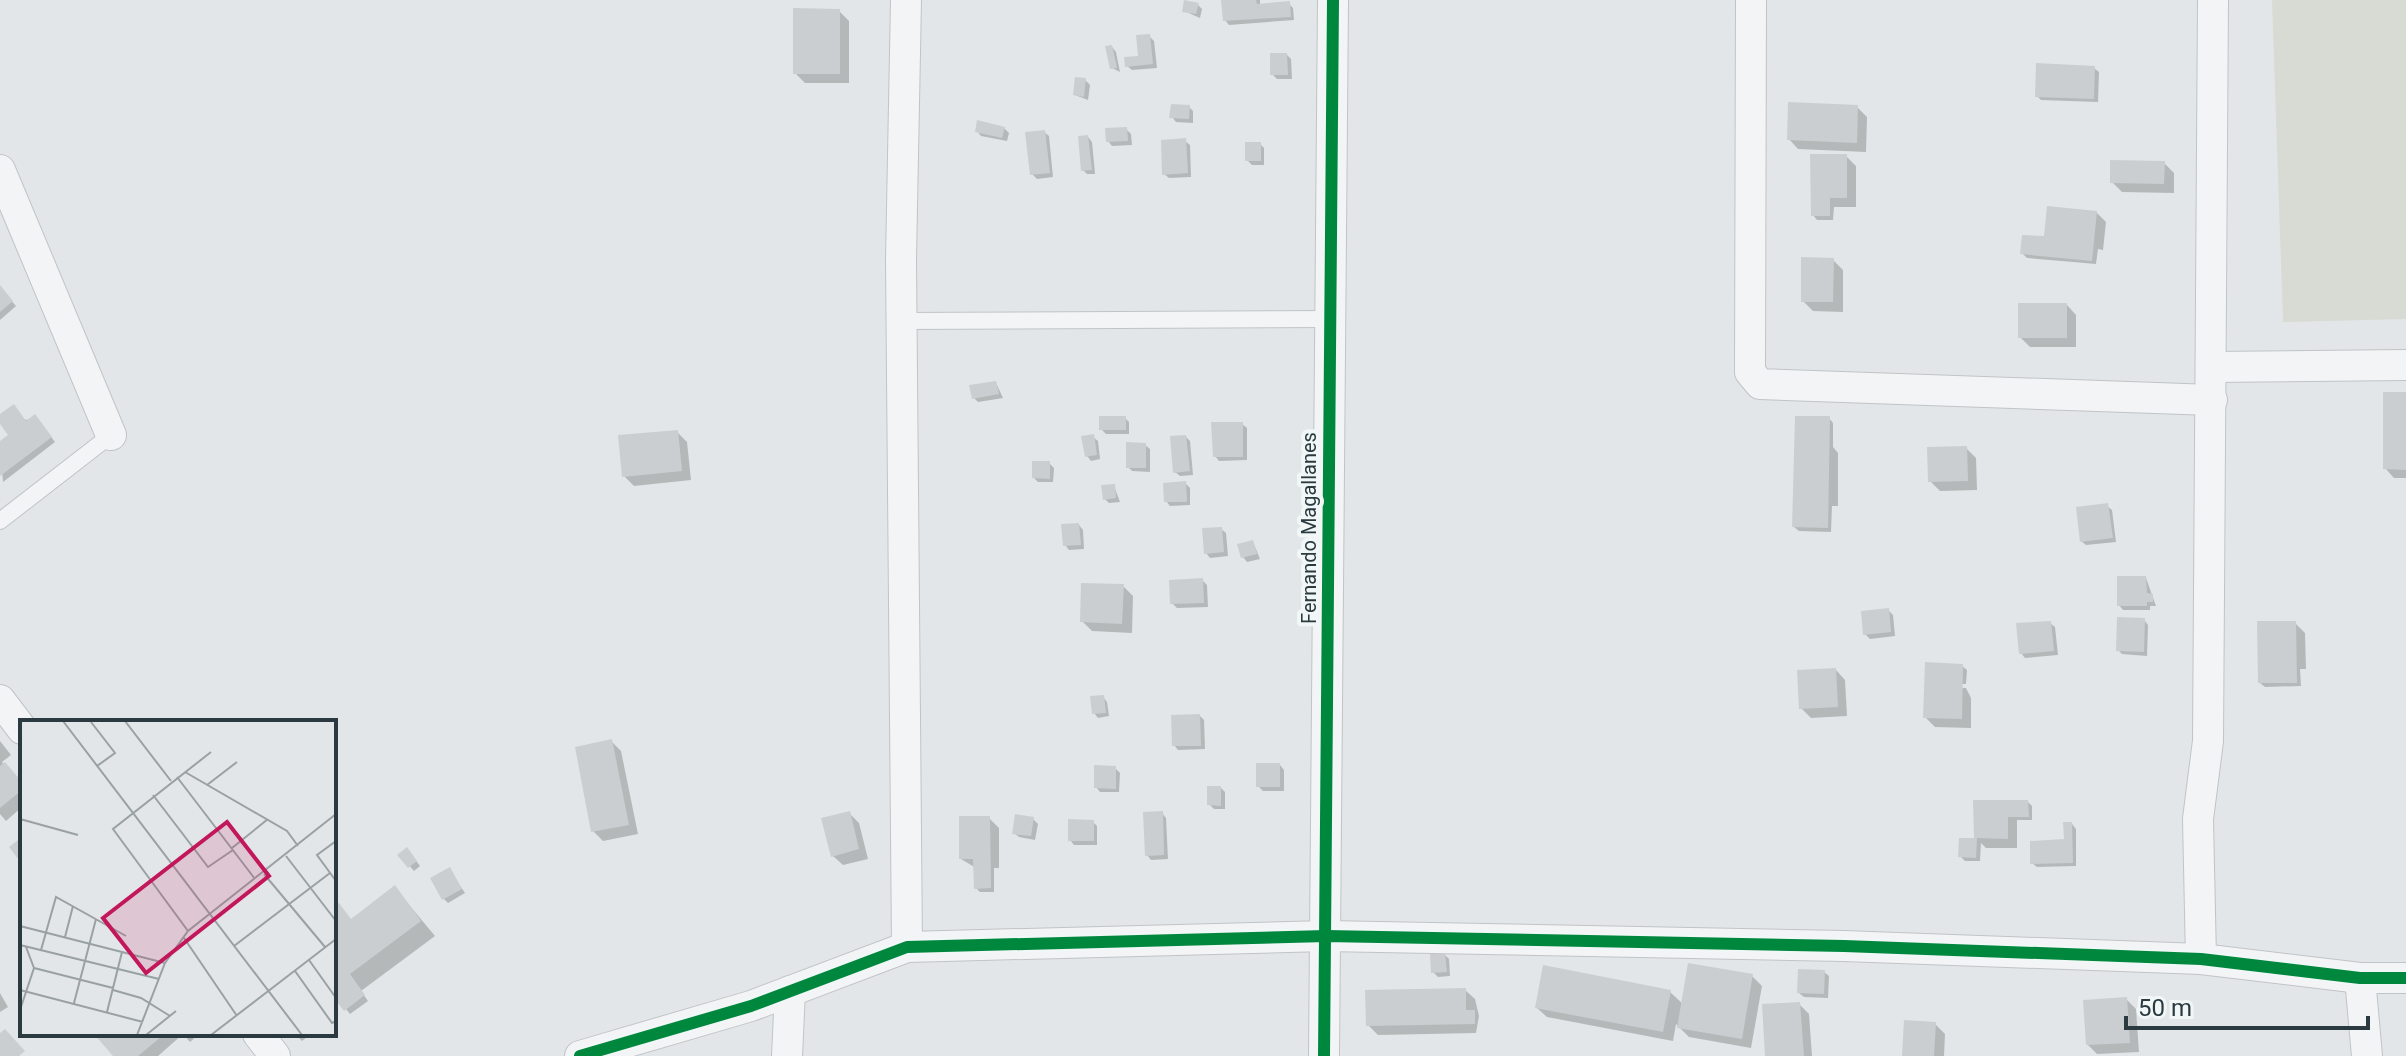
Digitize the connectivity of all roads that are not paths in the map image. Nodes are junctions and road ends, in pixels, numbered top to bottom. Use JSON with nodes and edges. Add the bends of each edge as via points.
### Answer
{"nodes":[{"id":1,"x":906,"y":0,"type":"edge"},
{"id":2,"x":1333,"y":0,"type":"edge"},
{"id":3,"x":1751,"y":0,"type":"edge"},
{"id":4,"x":2213,"y":0,"type":"edge"},
{"id":5,"x":0,"y":170,"type":"edge"},
{"id":6,"x":1331,"y":319,"type":"junction"},
{"id":7,"x":901,"y":321,"type":"junction"},
{"id":8,"x":2406,"y":365,"type":"edge"},
{"id":9,"x":2212,"y":367,"type":"junction"},
{"id":10,"x":2212,"y":400,"type":"junction"},
{"id":11,"x":111,"y":435,"type":"joint"},
{"id":12,"x":0,"y":521,"type":"edge"},
{"id":13,"x":0,"y":700,"type":"edge"},
{"id":14,"x":20,"y":726,"type":"edge"},
{"id":15,"x":1326,"y":936,"type":"junction"},
{"id":16,"x":907,"y":947,"type":"junction"},
{"id":17,"x":2201,"y":959,"type":"junction"},
{"id":18,"x":2360,"y":978,"type":"junction"},
{"id":19,"x":2406,"y":978,"type":"edge"},
{"id":20,"x":790,"y":991,"type":"junction"},
{"id":21,"x":260,"y":1036,"type":"edge"},
{"id":22,"x":275,"y":1056,"type":"edge"},
{"id":23,"x":580,"y":1056,"type":"edge"},
{"id":24,"x":787,"y":1056,"type":"edge"},
{"id":25,"x":1324,"y":1056,"type":"edge"},
{"id":26,"x":2367,"y":1056,"type":"edge"}],
"edges":[{"from":1,"to":7,"type":"street"},
{"from":2,"to":6,"type":"street","name":"Fernando Magallanes"},
{"from":3,"to":10,"type":"street","via":[[1750,372],[1760,384]]},
{"from":4,"to":9,"type":"street"},
{"from":5,"to":11,"type":"street"},
{"from":6,"to":7,"type":"lane"},
{"from":6,"to":15,"type":"street","name":"Fernando Magallanes"},
{"from":7,"to":16,"type":"street"},
{"from":8,"to":9,"type":"street"},
{"from":9,"to":10,"type":"street"},
{"from":10,"to":17,"type":"street","via":[[2208,741],[2197,860]]},
{"from":11,"to":12,"type":"lane"},
{"from":13,"to":14,"type":"street"},
{"from":15,"to":16,"type":"street"},
{"from":15,"to":17,"type":"street"},
{"from":15,"to":25,"type":"street","name":"Fernando Magallanes"},
{"from":16,"to":20,"type":"street"},
{"from":17,"to":18,"type":"street"},
{"from":18,"to":19,"type":"street"},
{"from":18,"to":26,"type":"street"},
{"from":20,"to":23,"type":"street"},
{"from":20,"to":24,"type":"street"},
{"from":21,"to":22,"type":"street"}]}
